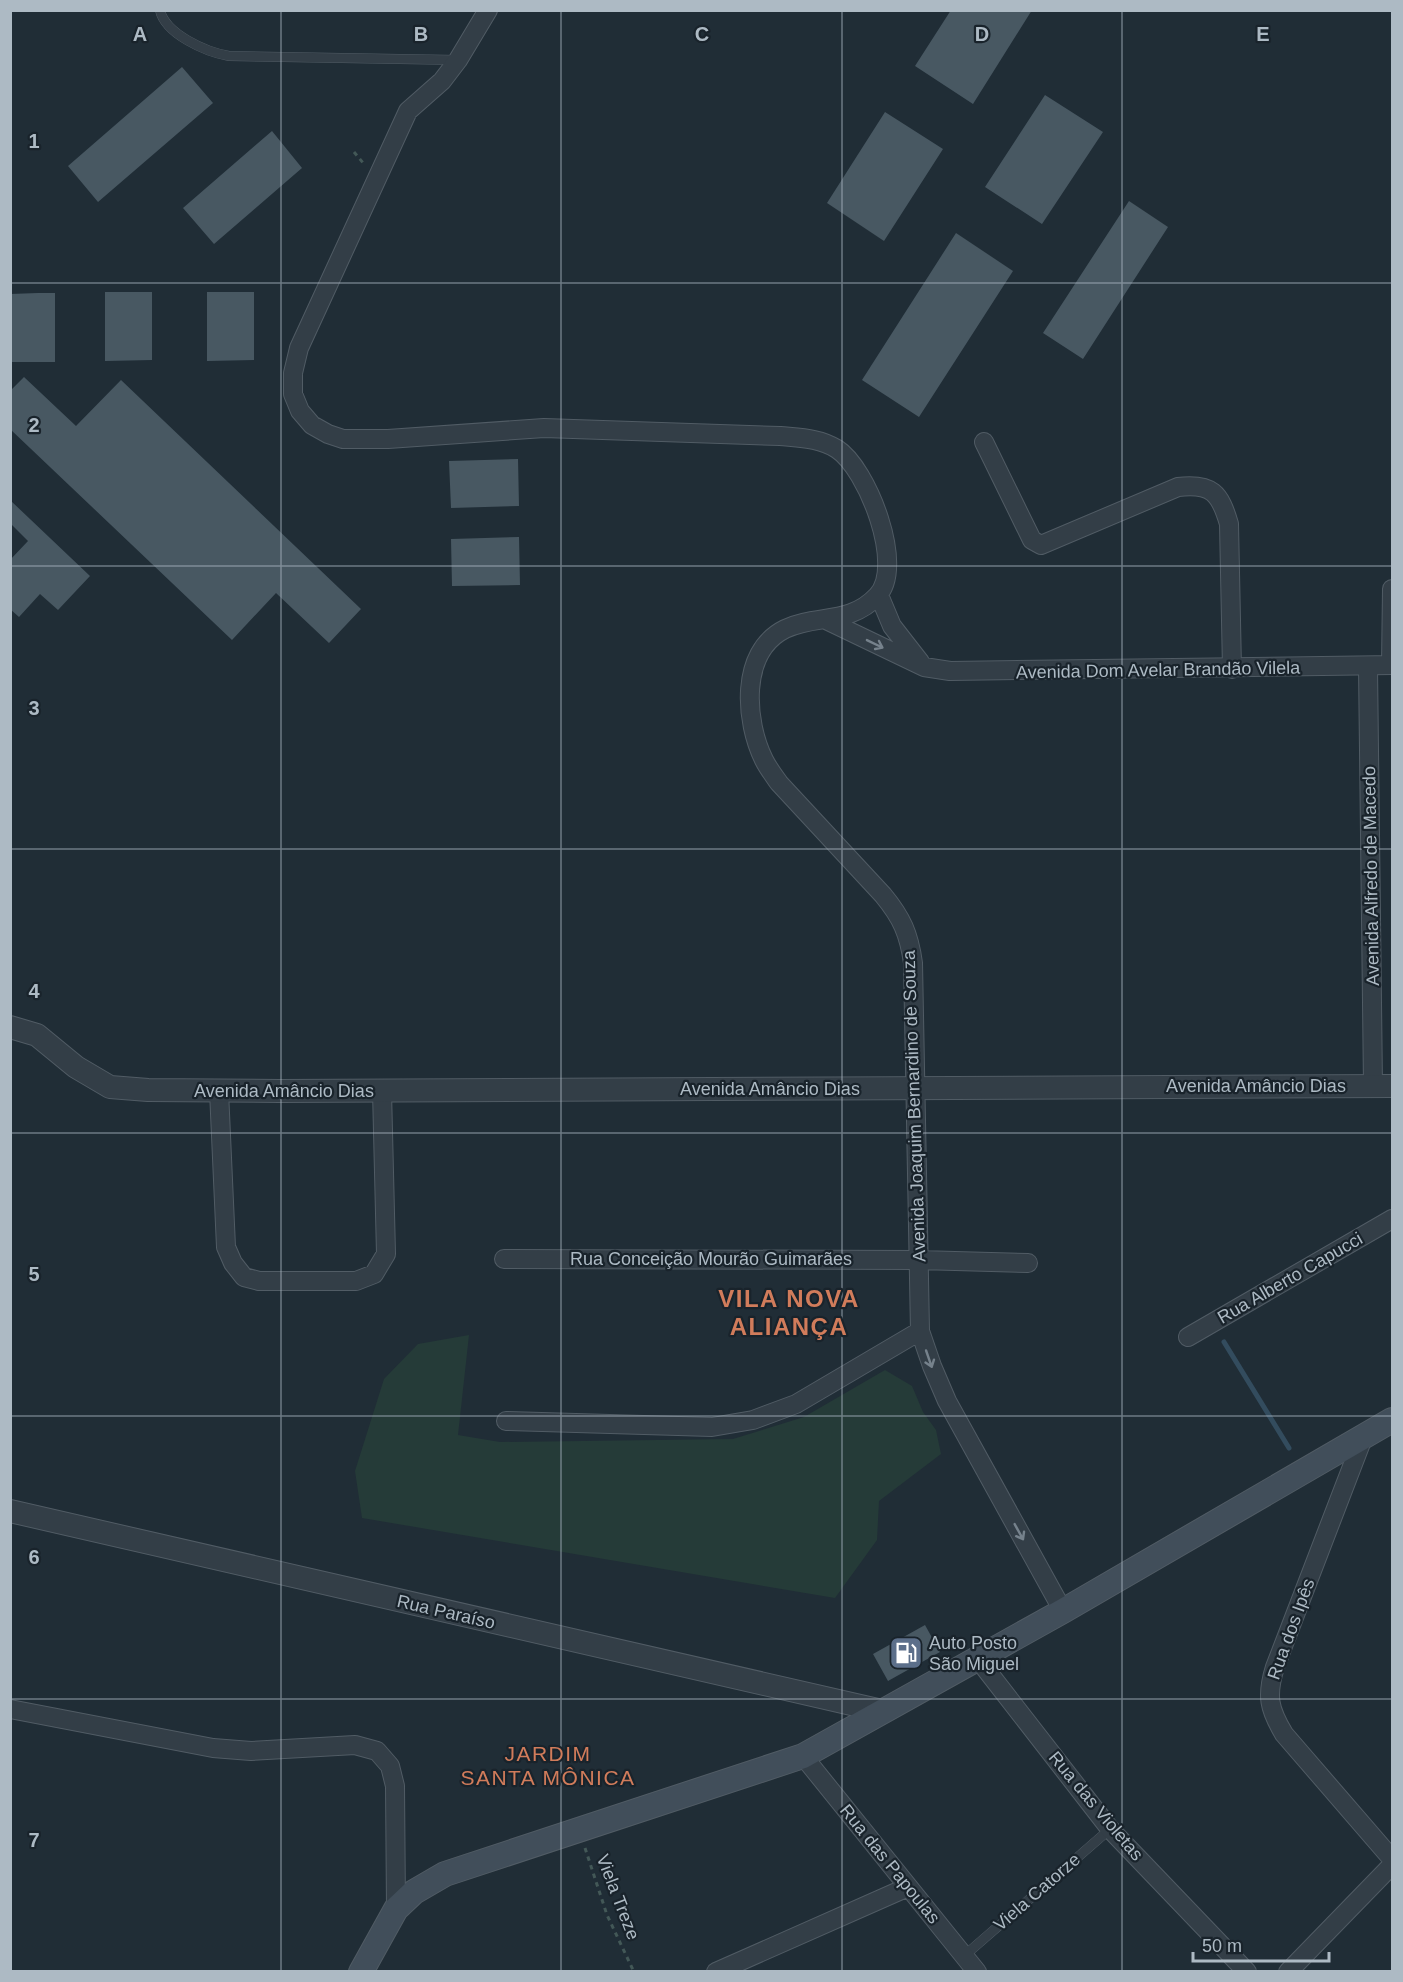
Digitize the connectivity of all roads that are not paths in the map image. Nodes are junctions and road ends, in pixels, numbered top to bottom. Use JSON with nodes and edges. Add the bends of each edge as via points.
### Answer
{"nodes":[{"id":1,"x":160,"y":10,"type":"edge"},
{"id":2,"x":488,"y":10,"type":"edge"},
{"id":3,"x":458,"y":60,"type":"junction"},
{"id":4,"x":984,"y":442,"type":"dead end"},
{"id":5,"x":1392,"y":589,"type":"edge"},
{"id":6,"x":879,"y":595,"type":"junction"},
{"id":7,"x":826,"y":620,"type":"junction"},
{"id":8,"x":1392,"y":665,"type":"edge"},
{"id":9,"x":924,"y":667,"type":"junction"},
{"id":10,"x":1368,"y":667,"type":"junction"},
{"id":11,"x":1232,"y":669,"type":"junction"},
{"id":12,"x":10,"y":1027,"type":"edge"},
{"id":13,"x":1383,"y":1086,"type":"edge"},
{"id":14,"x":917,"y":1088,"type":"junction"},
{"id":15,"x":219,"y":1091,"type":"junction"},
{"id":16,"x":382,"y":1091,"type":"junction"},
{"id":17,"x":1392,"y":1219,"type":"edge"},
{"id":18,"x":504,"y":1259,"type":"dead end"},
{"id":19,"x":919,"y":1260,"type":"junction"},
{"id":20,"x":1028,"y":1263,"type":"dead end"},
{"id":21,"x":920,"y":1331,"type":"junction"},
{"id":22,"x":1188,"y":1337,"type":"dead end"},
{"id":23,"x":1392,"y":1420,"type":"edge"},
{"id":24,"x":506,"y":1421,"type":"dead end"},
{"id":25,"x":1364,"y":1438,"type":"junction"},
{"id":26,"x":10,"y":1511,"type":"edge"},
{"id":27,"x":1063,"y":1611,"type":"junction"},
{"id":28,"x":978,"y":1659,"type":"junction"},
{"id":29,"x":10,"y":1709,"type":"edge"},
{"id":30,"x":882,"y":1711,"type":"junction"},
{"id":31,"x":803,"y":1756,"type":"junction"},
{"id":32,"x":1110,"y":1829,"type":"junction"},
{"id":33,"x":1392,"y":1859,"type":"edge"},
{"id":34,"x":1392,"y":1865,"type":"edge"},
{"id":35,"x":908,"y":1887,"type":"junction"},
{"id":36,"x":396,"y":1909,"type":"junction"},
{"id":37,"x":964,"y":1956,"type":"junction"},
{"id":38,"x":361,"y":1971,"type":"edge"},
{"id":39,"x":716,"y":1971,"type":"edge"},
{"id":40,"x":977,"y":1971,"type":"edge"},
{"id":41,"x":1247,"y":1971,"type":"edge"},
{"id":42,"x":1288,"y":1971,"type":"edge"}],
"edges":[{"from":1,"to":3,"type":"lane","via":[[171,29],[212,53],[229,56]]},
{"from":2,"to":3,"type":"street"},
{"from":3,"to":6,"type":"street","via":[[442,81],[408,111],[299,348],[293,394],[300,411],[312,425],[343,439],[544,428],[780,436],[825,443],[844,454],[859,471],[882,527],[888,567]]},
{"from":4,"to":11,"type":"street","via":[[1032,540],[1041,546],[1178,487],[1195,485],[1210,489],[1223,503],[1229,524]]},
{"from":5,"to":8,"type":"street"},
{"from":6,"to":7,"type":"street","name":"Avenida Joaquim Bernardino de Souza","via":[[847,616]]},
{"from":6,"to":9,"type":"street","via":[[892,626]]},
{"from":7,"to":9,"type":"street","name":"Avenida Dom Avelar Brandão Vilela","one_way":true},
{"from":7,"to":14,"type":"street","name":"Avenida Joaquim Bernardino de Souza","via":[[784,630],[761,652],[751,685],[753,727],[765,762],[779,783],[883,895],[909,936],[914,963]]},
{"from":8,"to":10,"type":"street","name":"Avenida Dom Avelar Brandão Vilela"},
{"from":9,"to":11,"type":"street","name":"Avenida Dom Avelar Brandão Vilela","via":[[983,672]]},
{"from":10,"to":11,"type":"street","name":"Avenida Dom Avelar Brandão Vilela"},
{"from":10,"to":13,"type":"street","name":"Avenida Alfredo de Macedo"},
{"from":12,"to":15,"type":"street","name":"Avenida Amâncio Dias","via":[[37,1035],[76,1067],[110,1087]]},
{"from":13,"to":14,"type":"street","name":"Avenida Amâncio Dias"},
{"from":14,"to":16,"type":"street","name":"Avenida Amâncio Dias"},
{"from":14,"to":19,"type":"street","name":"Avenida Joaquim Bernardino de Souza"},
{"from":15,"to":16,"type":"street","name":"Avenida Amâncio Dias"},
{"from":15,"to":16,"type":"street","via":[[226,1247],[244,1277],[259,1281],[356,1281],[374,1274],[386,1254]]},
{"from":17,"to":22,"type":"street","name":"Rua Alberto Capucci"},
{"from":18,"to":19,"type":"street","name":"Rua Conceição Mourão Guimarães"},
{"from":19,"to":20,"type":"street","name":"Rua Conceição Mourão Guimarães"},
{"from":19,"to":21,"type":"street","name":"Avenida Joaquim Bernardino de Souza"},
{"from":21,"to":24,"type":"street","via":[[796,1404],[753,1420],[712,1427]]},
{"from":21,"to":27,"type":"street","name":"Avenida Joaquim Bernardino de Souza","one_way":true,"via":[[947,1401]]},
{"from":23,"to":25,"type":"main road"},
{"from":25,"to":27,"type":"main road"},
{"from":25,"to":33,"type":"street","name":"Rua dos Ipês","via":[[1275,1667],[1269,1701],[1284,1734]]},
{"from":26,"to":30,"type":"street","name":"Rua Paraíso"},
{"from":27,"to":28,"type":"main road"},
{"from":28,"to":30,"type":"main road"},
{"from":28,"to":32,"type":"street","name":"Rua das Violetas"},
{"from":29,"to":36,"type":"street","via":[[213,1748],[251,1751],[355,1745],[377,1750],[390,1766],[396,1786]]},
{"from":30,"to":31,"type":"main road"},
{"from":31,"to":35,"type":"street","name":"Rua das Papoulas"},
{"from":31,"to":36,"type":"main road","via":[[444,1874],[414,1892]]},
{"from":32,"to":37,"type":"lane","name":"Viela Catorze"},
{"from":32,"to":41,"type":"street","name":"Rua das Violetas"},
{"from":34,"to":42,"type":"street"},
{"from":35,"to":37,"type":"street","name":"Rua das Papoulas"},
{"from":35,"to":39,"type":"street"},
{"from":36,"to":38,"type":"main road"},
{"from":37,"to":40,"type":"street","name":"Rua das Papoulas"}]}
